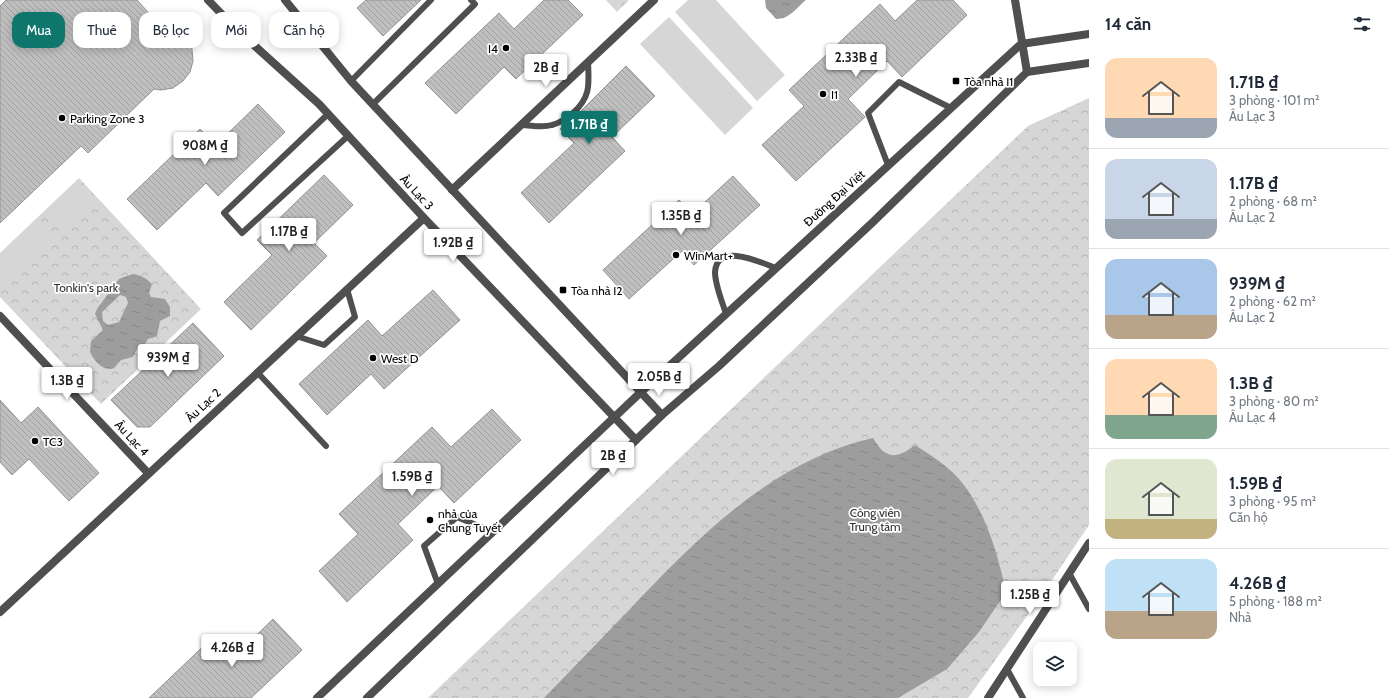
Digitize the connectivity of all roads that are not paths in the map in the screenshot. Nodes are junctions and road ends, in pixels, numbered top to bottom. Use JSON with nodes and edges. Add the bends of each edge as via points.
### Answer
{"nodes":[{"id":1,"x":208,"y":0,"type":"edge"},
{"id":2,"x":285,"y":0,"type":"edge"},
{"id":3,"x":431,"y":0,"type":"edge"},
{"id":4,"x":471,"y":0,"type":"edge"},
{"id":5,"x":654,"y":0,"type":"edge"},
{"id":6,"x":1015,"y":0,"type":"edge"},
{"id":7,"x":1089,"y":34,"type":"edge"},
{"id":8,"x":1021,"y":44,"type":"junction"},
{"id":9,"x":588,"y":62,"type":"junction"},
{"id":10,"x":1089,"y":63,"type":"edge"},
{"id":11,"x":1027,"y":72,"type":"junction"},
{"id":12,"x":351,"y":81,"type":"junction"},
{"id":13,"x":373,"y":104,"type":"junction"},
{"id":14,"x":951,"y":108,"type":"junction"},
{"id":15,"x":328,"y":114,"type":"junction"},
{"id":16,"x":521,"y":124,"type":"junction"},
{"id":17,"x":348,"y":136,"type":"junction"},
{"id":18,"x":888,"y":165,"type":"junction"},
{"id":19,"x":452,"y":190,"type":"junction"},
{"id":20,"x":424,"y":218,"type":"junction"},
{"id":21,"x":776,"y":268,"type":"junction"},
{"id":22,"x":347,"y":289,"type":"junction"},
{"id":23,"x":726,"y":314,"type":"junction"},
{"id":24,"x":0,"y":316,"type":"edge"},
{"id":25,"x":296,"y":336,"type":"junction"},
{"id":26,"x":256,"y":372,"type":"junction"},
{"id":27,"x":641,"y":392,"type":"junction"},
{"id":28,"x":662,"y":415,"type":"junction"},
{"id":29,"x":614,"y":418,"type":"junction"},
{"id":30,"x":636,"y":440,"type":"junction"},
{"id":31,"x":326,"y":446,"type":"dead end"},
{"id":32,"x":148,"y":472,"type":"junction"},
{"id":33,"x":493,"y":532,"type":"junction"},
{"id":34,"x":1089,"y":543,"type":"edge"},
{"id":35,"x":1069,"y":573,"type":"junction"},
{"id":36,"x":438,"y":584,"type":"junction"},
{"id":37,"x":1089,"y":608,"type":"edge"},
{"id":38,"x":0,"y":612,"type":"edge"},
{"id":39,"x":1007,"y":669,"type":"junction"},
{"id":40,"x":317,"y":698,"type":"edge"},
{"id":41,"x":366,"y":698,"type":"edge"},
{"id":42,"x":988,"y":698,"type":"edge"},
{"id":43,"x":1023,"y":698,"type":"edge"}],
"edges":[{"from":1,"to":15,"type":"street","name":"Âu Lạc 3"},
{"from":2,"to":12,"type":"street"},
{"from":3,"to":12,"type":"lane"},
{"from":4,"to":13,"type":"lane","via":[[475,4]]},
{"from":5,"to":9,"type":"street"},
{"from":6,"to":8,"type":"street"},
{"from":7,"to":8,"type":"street"},
{"from":8,"to":11,"type":"street"},
{"from":8,"to":14,"type":"street","name":"Đường Đại Việt"},
{"from":9,"to":16,"type":"street"},
{"from":9,"to":16,"type":"lane","via":[[588,92],[578,108],[568,117],[552,125]]},
{"from":10,"to":11,"type":"street"},
{"from":11,"to":28,"type":"street","via":[[873,222],[719,366]]},
{"from":12,"to":13,"type":"street"},
{"from":13,"to":19,"type":"street"},
{"from":14,"to":18,"type":"street","name":"Đường Đại Việt"},
{"from":14,"to":18,"type":"lane","via":[[899,82],[868,113]]},
{"from":15,"to":17,"type":"street","name":"Âu Lạc 3"},
{"from":15,"to":17,"type":"lane","via":[[224,213],[242,233]]},
{"from":16,"to":19,"type":"street"},
{"from":17,"to":20,"type":"street","name":"Âu Lạc 3"},
{"from":18,"to":21,"type":"street","name":"Đường Đại Việt"},
{"from":19,"to":27,"type":"street"},
{"from":20,"to":22,"type":"street","name":"Âu Lạc 2"},
{"from":20,"to":29,"type":"street","name":"Âu Lạc 3"},
{"from":21,"to":23,"type":"street","name":"Đường Đại Việt"},
{"from":21,"to":23,"type":"lane","via":[[739,255],[728,256],[719,262],[716,266],[716,278]]},
{"from":22,"to":25,"type":"street","name":"Âu Lạc 2"},
{"from":22,"to":25,"type":"lane","via":[[355,317],[324,345]]},
{"from":23,"to":27,"type":"street","name":"Đường Đại Việt"},
{"from":24,"to":32,"type":"street","name":"Âu Lạc 4"},
{"from":25,"to":26,"type":"street","name":"Âu Lạc 2"},
{"from":26,"to":31,"type":"lane"},
{"from":26,"to":32,"type":"street","name":"Âu Lạc 2"},
{"from":27,"to":28,"type":"street"},
{"from":27,"to":29,"type":"street","name":"Đường Đại Việt"},
{"from":28,"to":30,"type":"street"},
{"from":29,"to":30,"type":"street","name":"Âu Lạc 3"},
{"from":29,"to":33,"type":"street","name":"Đường Đại Việt"},
{"from":30,"to":41,"type":"street"},
{"from":32,"to":38,"type":"street","name":"Âu Lạc 2"},
{"from":33,"to":36,"type":"street","name":"Đường Đại Việt"},
{"from":33,"to":36,"type":"lane","via":[[457,517],[424,546]]},
{"from":34,"to":35,"type":"street"},
{"from":35,"to":37,"type":"lane"},
{"from":35,"to":39,"type":"street"},
{"from":36,"to":40,"type":"street","name":"Đường Đại Việt"},
{"from":39,"to":42,"type":"street"},
{"from":39,"to":43,"type":"lane"}]}
